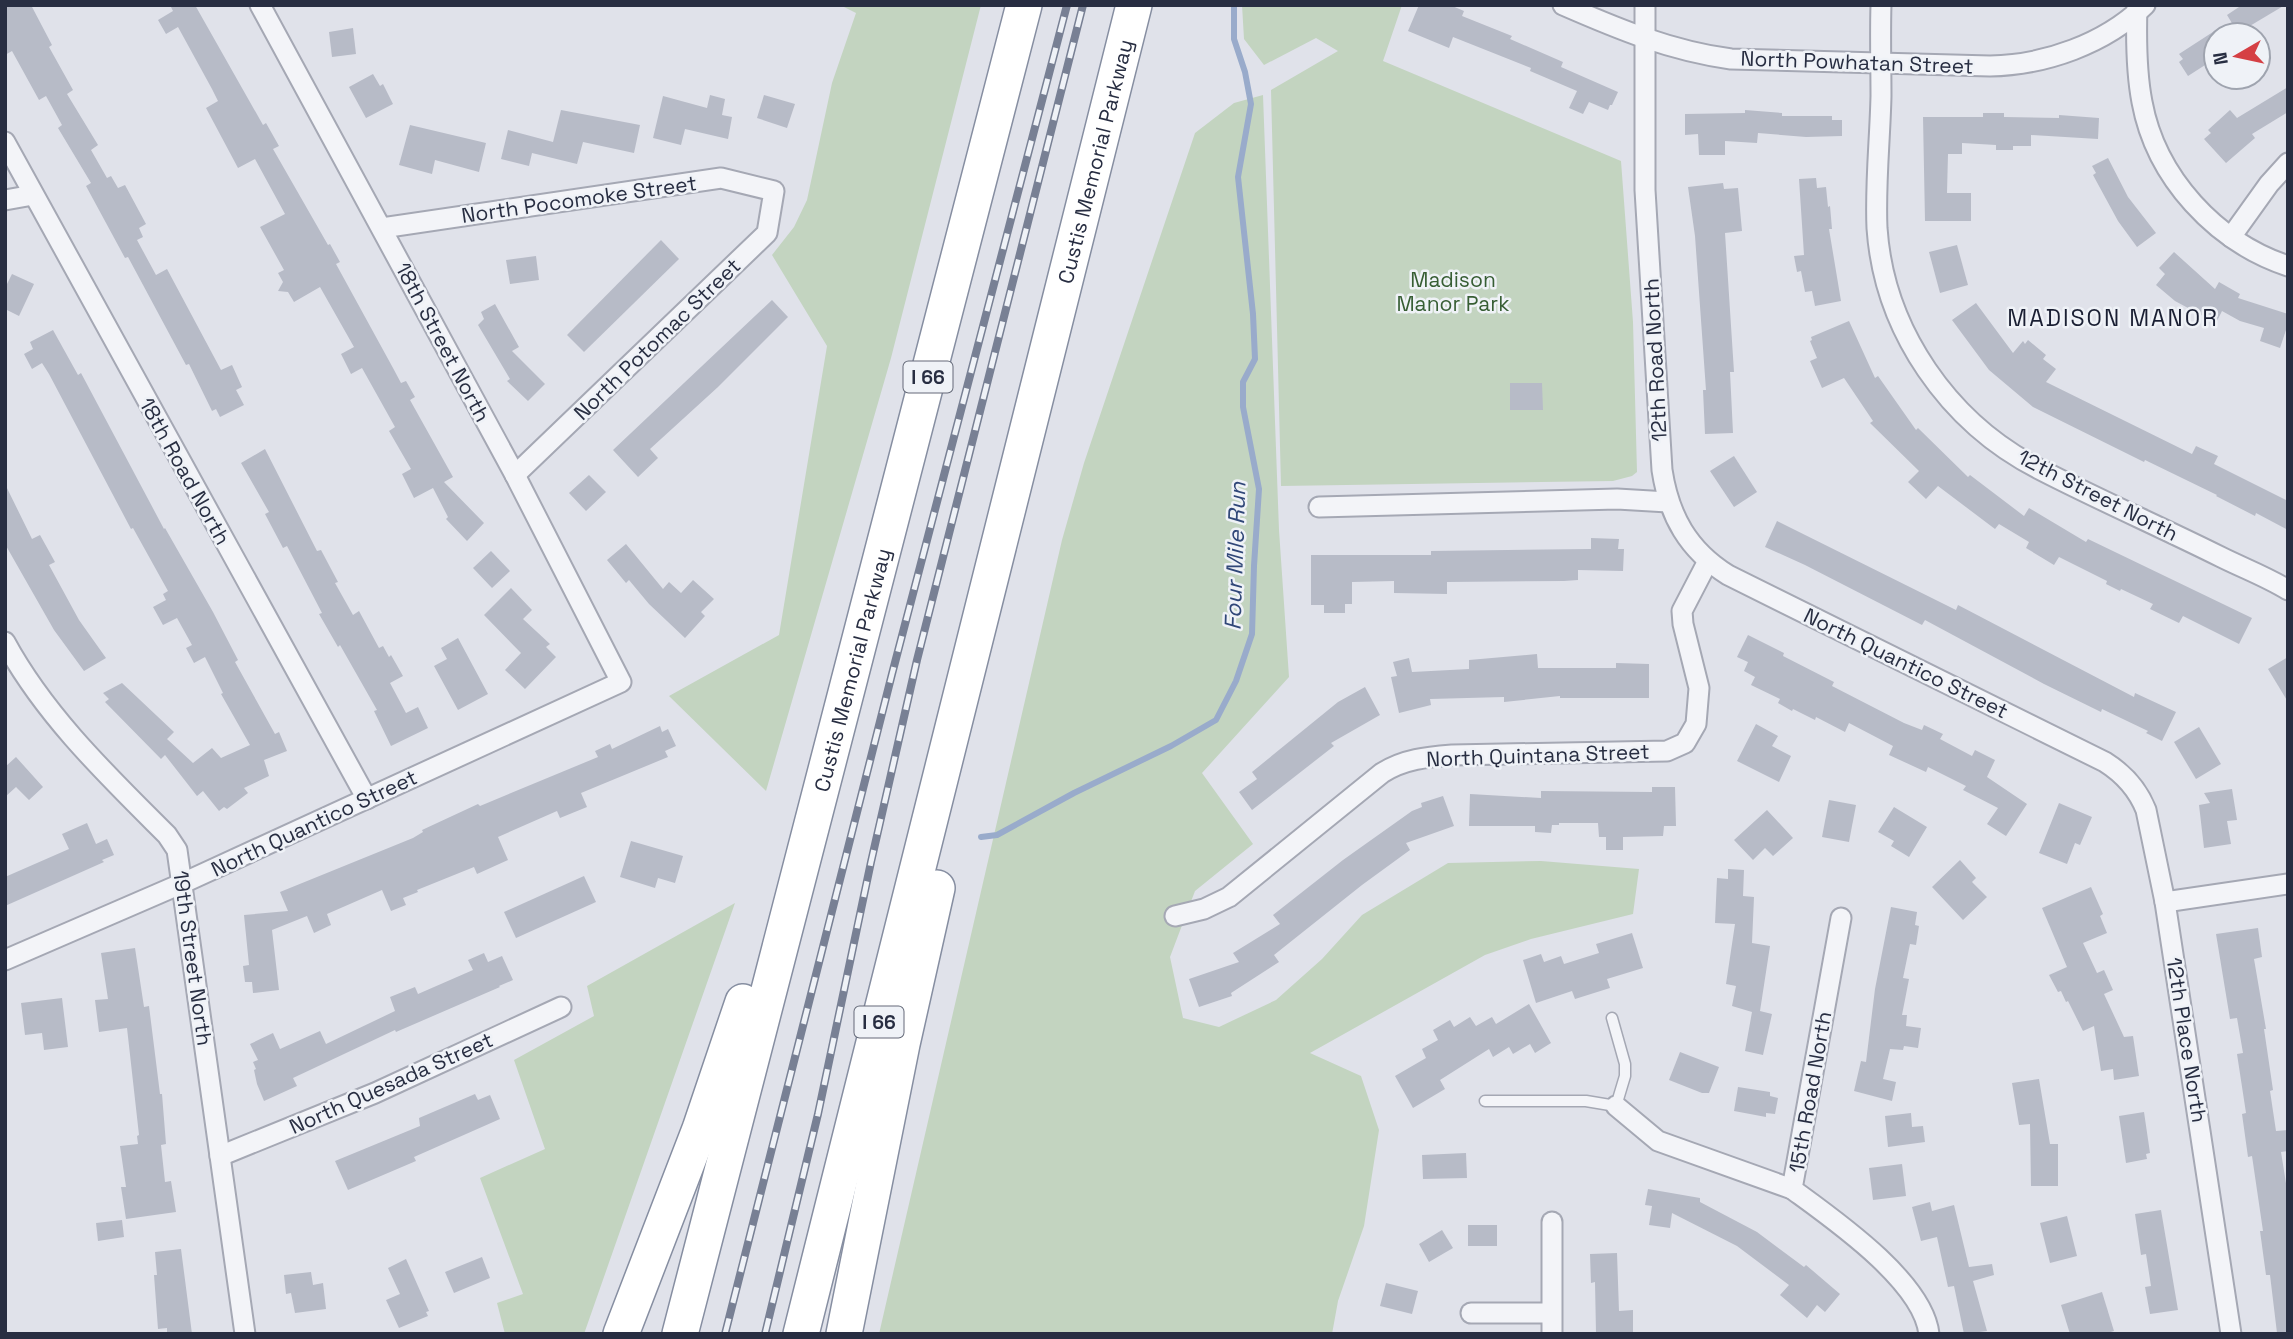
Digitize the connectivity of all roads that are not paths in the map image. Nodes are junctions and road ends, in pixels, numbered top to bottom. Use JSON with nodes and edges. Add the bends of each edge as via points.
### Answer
{"nodes":[{"id":1,"x":260,"y":5,"type":"edge"},
{"id":2,"x":1024,"y":5,"type":"edge"},
{"id":3,"x":1134,"y":5,"type":"edge"},
{"id":4,"x":1563,"y":5,"type":"edge"},
{"id":5,"x":1645,"y":5,"type":"edge"},
{"id":6,"x":1881,"y":5,"type":"edge"},
{"id":7,"x":2139,"y":8,"type":"edge"},
{"id":8,"x":1644,"y":39,"type":"junction"},
{"id":9,"x":1880,"y":64,"type":"junction"},
{"id":10,"x":5,"y":142,"type":"edge"},
{"id":11,"x":2288,"y":163,"type":"edge"},
{"id":12,"x":775,"y":191,"type":"joint"},
{"id":13,"x":33,"y":195,"type":"junction"},
{"id":14,"x":5,"y":200,"type":"edge"},
{"id":15,"x":382,"y":228,"type":"junction"},
{"id":16,"x":2231,"y":237,"type":"junction"},
{"id":17,"x":2288,"y":266,"type":"edge"},
{"id":18,"x":515,"y":475,"type":"junction"},
{"id":19,"x":1668,"y":502,"type":"junction"},
{"id":20,"x":1319,"y":507,"type":"dead end"},
{"id":21,"x":1708,"y":561,"type":"junction"},
{"id":22,"x":2288,"y":590,"type":"edge"},
{"id":23,"x":5,"y":642,"type":"edge"},
{"id":24,"x":621,"y":682,"type":"joint"},
{"id":25,"x":957,"y":711,"type":"junction"},
{"id":26,"x":831,"y":748,"type":"junction"},
{"id":27,"x":2105,"y":762,"type":"joint"},
{"id":28,"x":367,"y":799,"type":"junction"},
{"id":29,"x":183,"y":883,"type":"junction"},
{"id":30,"x":2288,"y":884,"type":"edge"},
{"id":31,"x":2165,"y":902,"type":"junction"},
{"id":32,"x":1175,"y":916,"type":"dead end"},
{"id":33,"x":1841,"y":918,"type":"dead end"},
{"id":34,"x":5,"y":960,"type":"edge"},
{"id":35,"x":561,"y":1007,"type":"dead end"},
{"id":36,"x":1612,"y":1018,"type":"dead end"},
{"id":37,"x":1485,"y":1101,"type":"dead end"},
{"id":38,"x":1616,"y":1105,"type":"junction"},
{"id":39,"x":220,"y":1156,"type":"junction"},
{"id":40,"x":1792,"y":1189,"type":"junction"},
{"id":41,"x":1552,"y":1222,"type":"dead end"},
{"id":42,"x":1551,"y":1313,"type":"junction"},
{"id":43,"x":1471,"y":1314,"type":"dead end"},
{"id":44,"x":246,"y":1334,"type":"edge"},
{"id":45,"x":621,"y":1334,"type":"edge"},
{"id":46,"x":680,"y":1334,"type":"edge"},
{"id":47,"x":801,"y":1334,"type":"edge"},
{"id":48,"x":844,"y":1334,"type":"edge"},
{"id":49,"x":1552,"y":1334,"type":"edge"},
{"id":50,"x":1928,"y":1334,"type":"edge"},
{"id":51,"x":2231,"y":1334,"type":"edge"}],
"edges":[{"from":1,"to":15,"type":"street","name":"18th Street North"},
{"from":2,"to":26,"type":"highway","name":"Custis Memorial Parkway","number":"I 66"},
{"from":3,"to":25,"type":"highway","name":"Custis Memorial Parkway","number":"I 66"},
{"from":4,"to":8,"type":"street","name":"North Powhatan Street"},
{"from":5,"to":8,"type":"street","name":"12th Road North"},
{"from":6,"to":9,"type":"street","name":"12th Street North"},
{"from":7,"to":9,"type":"street","name":"North Powhatan Street","via":[[2104,36],[2022,64]]},
{"from":7,"to":16,"type":"street","via":[[2139,88],[2157,150],[2186,195]]},
{"from":8,"to":9,"type":"street","name":"North Powhatan Street","via":[[1697,55],[1731,59]]},
{"from":8,"to":19,"type":"street","name":"12th Road North","via":[[1645,190],[1662,470]]},
{"from":9,"to":22,"type":"street","name":"12th Street North","via":[[1877,205],[1882,263],[1898,315],[1931,377],[1976,425],[2018,457]]},
{"from":10,"to":13,"type":"street","name":"18th Road North"},
{"from":11,"to":16,"type":"street"},
{"from":12,"to":15,"type":"street","name":"North Pocomoke Street","via":[[721,178]]},
{"from":12,"to":18,"type":"street","name":"North Potomac Street","via":[[767,233]]},
{"from":13,"to":14,"type":"street"},
{"from":13,"to":28,"type":"street","name":"18th Road North"},
{"from":15,"to":18,"type":"street","name":"18th Street North"},
{"from":16,"to":17,"type":"street"},
{"from":18,"to":24,"type":"street","name":"18th Street North"},
{"from":19,"to":20,"type":"street","via":[[1626,499]]},
{"from":19,"to":21,"type":"street","name":"12th Road North","via":[[1684,535]]},
{"from":21,"to":27,"type":"street","name":"North Quantico Street","via":[[1741,582]]},
{"from":21,"to":32,"type":"street","name":"North Quintana Street","via":[[1682,611],[1699,692],[1693,731],[1682,746],[1671,750],[1452,755],[1398,764],[1229,897]]},
{"from":23,"to":29,"type":"street","name":"19th Street North","via":[[70,734],[173,843]]},
{"from":24,"to":28,"type":"street","name":"North Quantico Street"},
{"from":25,"to":47,"type":"highway","name":"Custis Memorial Parkway","number":"I 66"},
{"from":25,"to":48,"type":"highway","via":[[940,876],[901,1044]]},
{"from":26,"to":45,"type":"highway","via":[[784,860],[701,1129]]},
{"from":26,"to":46,"type":"highway","name":"Custis Memorial Parkway","number":"I 66"},
{"from":27,"to":31,"type":"street","name":"12th Place North","via":[[2128,781],[2143,803]]},
{"from":28,"to":29,"type":"street","name":"North Quantico Street"},
{"from":29,"to":34,"type":"street","name":"North Quantico Street"},
{"from":29,"to":39,"type":"street","name":"19th Street North"},
{"from":30,"to":31,"type":"street"},
{"from":31,"to":51,"type":"street","name":"12th Place North"},
{"from":33,"to":40,"type":"street","name":"15th Road North"},
{"from":35,"to":39,"type":"street","name":"North Quesada Street","via":[[375,1093]]},
{"from":36,"to":38,"type":"lane","via":[[1625,1064]]},
{"from":37,"to":38,"type":"lane"},
{"from":38,"to":40,"type":"street","via":[[1658,1142]]},
{"from":39,"to":44,"type":"street","name":"19th Street North"},
{"from":40,"to":50,"type":"street","name":"15th Road North","via":[[1849,1231],[1909,1289]]},
{"from":41,"to":42,"type":"street"},
{"from":42,"to":43,"type":"street"},
{"from":42,"to":49,"type":"street"}]}
